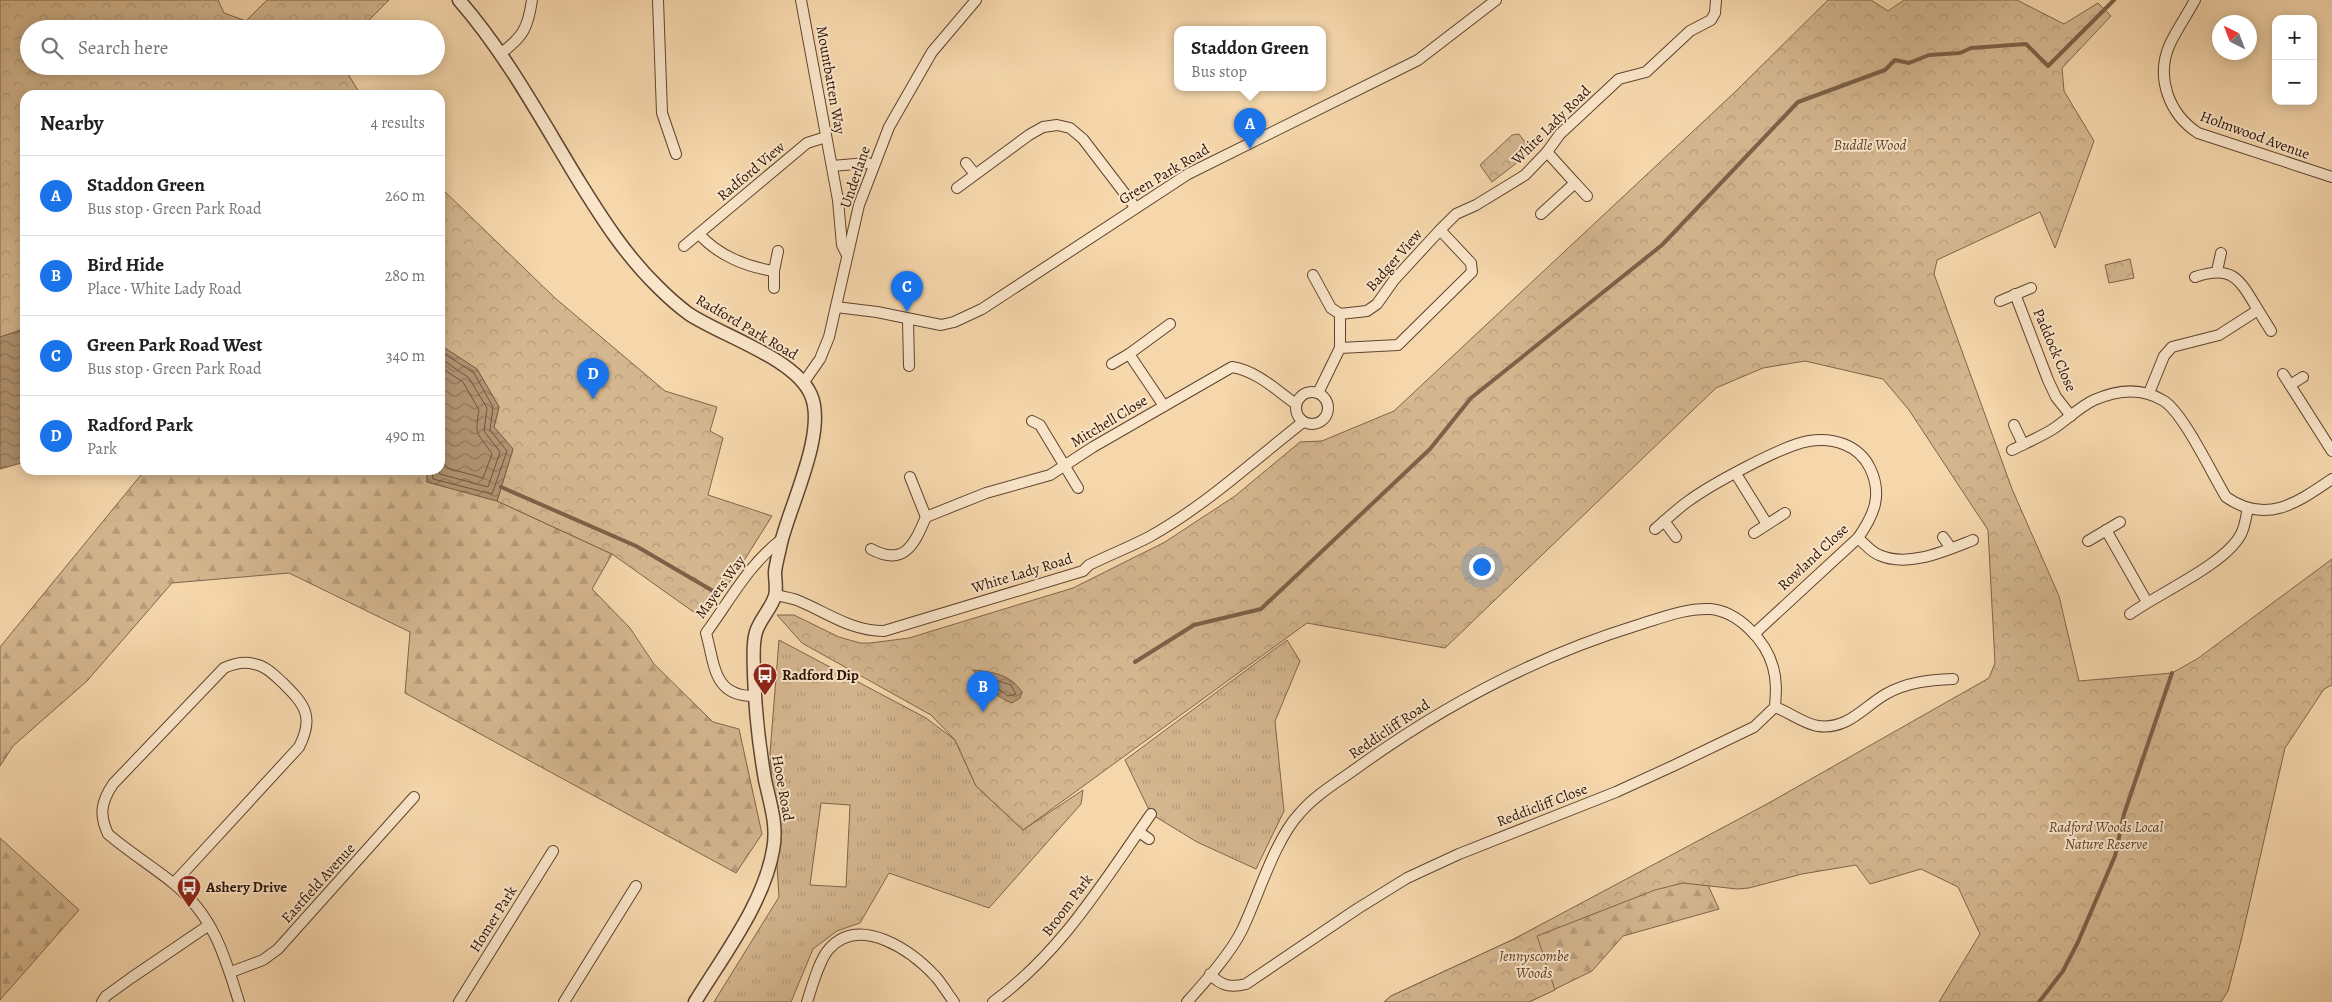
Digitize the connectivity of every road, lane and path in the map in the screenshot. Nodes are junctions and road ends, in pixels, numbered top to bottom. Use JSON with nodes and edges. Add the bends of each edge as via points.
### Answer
{"nodes":[{"id":1,"x":459,"y":0,"type":"edge"},
{"id":2,"x":532,"y":0,"type":"edge"},
{"id":3,"x":658,"y":0,"type":"edge"},
{"id":4,"x":801,"y":0,"type":"edge"},
{"id":5,"x":976,"y":0,"type":"edge"},
{"id":6,"x":1496,"y":0,"type":"edge"},
{"id":7,"x":1716,"y":0,"type":"edge"},
{"id":8,"x":2195,"y":0,"type":"edge"},
{"id":9,"x":500,"y":54,"type":"junction"},
{"id":10,"x":826,"y":137,"type":"junction"},
{"id":11,"x":1547,"y":152,"type":"junction"},
{"id":12,"x":676,"y":154,"type":"dead end"},
{"id":13,"x":966,"y":163,"type":"dead end"},
{"id":14,"x":874,"y":165,"type":"junction"},
{"id":15,"x":832,"y":166,"type":"junction"},
{"id":16,"x":975,"y":174,"type":"junction"},
{"id":17,"x":2332,"y":177,"type":"edge"},
{"id":18,"x":1575,"y":182,"type":"junction"},
{"id":19,"x":957,"y":188,"type":"dead end"},
{"id":20,"x":1587,"y":196,"type":"dead end"},
{"id":21,"x":1135,"y":207,"type":"junction"},
{"id":22,"x":1541,"y":214,"type":"dead end"},
{"id":23,"x":1440,"y":230,"type":"junction"},
{"id":24,"x":699,"y":234,"type":"junction"},
{"id":25,"x":684,"y":246,"type":"dead end"},
{"id":26,"x":778,"y":251,"type":"dead end"},
{"id":27,"x":2221,"y":253,"type":"dead end"},
{"id":28,"x":847,"y":255,"type":"junction"},
{"id":29,"x":774,"y":271,"type":"junction"},
{"id":30,"x":2217,"y":271,"type":"junction"},
{"id":31,"x":1313,"y":274,"type":"dead end"},
{"id":32,"x":2195,"y":277,"type":"dead end"},
{"id":33,"x":774,"y":288,"type":"dead end"},
{"id":34,"x":2031,"y":288,"type":"dead end"},
{"id":35,"x":2015,"y":294,"type":"junction"},
{"id":36,"x":2000,"y":301,"type":"dead end"},
{"id":37,"x":836,"y":307,"type":"junction"},
{"id":38,"x":2258,"y":310,"type":"junction"},
{"id":39,"x":1340,"y":314,"type":"junction"},
{"id":40,"x":908,"y":319,"type":"junction"},
{"id":41,"x":1170,"y":324,"type":"dead end"},
{"id":42,"x":2271,"y":331,"type":"dead end"},
{"id":43,"x":1340,"y":348,"type":"junction"},
{"id":44,"x":1129,"y":354,"type":"junction"},
{"id":45,"x":1112,"y":364,"type":"dead end"},
{"id":46,"x":909,"y":366,"type":"dead end"},
{"id":47,"x":2283,"y":374,"type":"dead end"},
{"id":48,"x":2303,"y":376,"type":"dead end"},
{"id":49,"x":804,"y":382,"type":"junction"},
{"id":50,"x":2290,"y":385,"type":"junction"},
{"id":51,"x":1318,"y":393,"type":"junction"},
{"id":52,"x":2149,"y":393,"type":"junction"},
{"id":53,"x":1296,"y":404,"type":"junction"},
{"id":54,"x":1164,"y":406,"type":"junction"},
{"id":55,"x":2071,"y":416,"type":"junction"},
{"id":56,"x":1032,"y":421,"type":"dead end"},
{"id":57,"x":1303,"y":422,"type":"junction"},
{"id":58,"x":2014,"y":425,"type":"dead end"},
{"id":59,"x":2023,"y":444,"type":"junction"},
{"id":60,"x":2012,"y":450,"type":"dead end"},
{"id":61,"x":2332,"y":451,"type":"edge"},
{"id":62,"x":1065,"y":466,"type":"junction"},
{"id":63,"x":1736,"y":474,"type":"junction"},
{"id":64,"x":910,"y":477,"type":"dead end"},
{"id":65,"x":2332,"y":479,"type":"edge"},
{"id":66,"x":1078,"y":488,"type":"dead end"},
{"id":67,"x":2248,"y":508,"type":"junction"},
{"id":68,"x":1785,"y":513,"type":"dead end"},
{"id":69,"x":926,"y":517,"type":"junction"},
{"id":70,"x":1664,"y":522,"type":"junction"},
{"id":71,"x":2120,"y":522,"type":"dead end"},
{"id":72,"x":1767,"y":524,"type":"junction"},
{"id":73,"x":1655,"y":529,"type":"dead end"},
{"id":74,"x":2106,"y":530,"type":"junction"},
{"id":75,"x":1754,"y":532,"type":"dead end"},
{"id":76,"x":1676,"y":536,"type":"dead end"},
{"id":77,"x":1943,"y":536,"type":"dead end"},
{"id":78,"x":1858,"y":538,"type":"junction"},
{"id":79,"x":782,"y":539,"type":"junction"},
{"id":80,"x":1973,"y":540,"type":"dead end"},
{"id":81,"x":2088,"y":541,"type":"dead end"},
{"id":82,"x":1951,"y":548,"type":"junction"},
{"id":83,"x":871,"y":549,"type":"dead end"},
{"id":84,"x":776,"y":595,"type":"junction"},
{"id":85,"x":2147,"y":602,"type":"junction"},
{"id":86,"x":2130,"y":614,"type":"dead end"},
{"id":87,"x":1754,"y":634,"type":"junction"},
{"id":88,"x":1953,"y":679,"type":"dead end"},
{"id":89,"x":754,"y":696,"type":"junction"},
{"id":90,"x":1775,"y":707,"type":"junction"},
{"id":91,"x":414,"y":798,"type":"dead end"},
{"id":92,"x":1151,"y":814,"type":"dead end"},
{"id":93,"x":1139,"y":832,"type":"junction"},
{"id":94,"x":1149,"y":839,"type":"dead end"},
{"id":95,"x":553,"y":851,"type":"dead end"},
{"id":96,"x":174,"y":883,"type":"junction"},
{"id":97,"x":636,"y":886,"type":"dead end"},
{"id":98,"x":209,"y":925,"type":"junction"},
{"id":99,"x":231,"y":972,"type":"junction"},
{"id":100,"x":1210,"y":974,"type":"junction"},
{"id":101,"x":102,"y":1002,"type":"edge"},
{"id":102,"x":239,"y":1002,"type":"edge"},
{"id":103,"x":458,"y":1002,"type":"edge"},
{"id":104,"x":564,"y":1002,"type":"edge"},
{"id":105,"x":695,"y":1002,"type":"edge"},
{"id":106,"x":807,"y":1002,"type":"edge"},
{"id":107,"x":954,"y":1002,"type":"edge"},
{"id":108,"x":993,"y":1002,"type":"edge"},
{"id":109,"x":1187,"y":1002,"type":"edge"}],
"edges":[{"from":1,"to":9,"type":"street","name":"Radford Park Road"},
{"from":2,"to":9,"type":"street","via":[[525,31]]},
{"from":3,"to":12,"type":"street","via":[[662,114]]},
{"from":4,"to":10,"type":"street","name":"Mountbatten Way"},
{"from":5,"to":14,"type":"street","name":"Underlane","via":[[932,52],[889,127]]},
{"from":6,"to":21,"type":"street","name":"Green Park Road","via":[[1418,60],[1188,174]]},
{"from":7,"to":11,"type":"street","name":"White Lady Road","via":[[1711,20],[1690,31],[1646,72],[1619,79],[1560,134]]},
{"from":8,"to":17,"type":"street","name":"Holmwood Avenue","via":[[2169,46],[2166,62],[2166,90],[2173,109],[2184,124],[2198,133]]},
{"from":9,"to":49,"type":"street","name":"Radford Park Road","via":[[607,227],[634,263],[689,314],[764,353]]},
{"from":10,"to":15,"type":"street","name":"Mountbatten Way"},
{"from":10,"to":24,"type":"street","name":"Radford View","via":[[807,143]]},
{"from":11,"to":18,"type":"street"},
{"from":11,"to":23,"type":"street","name":"White Lady Road","via":[[1525,175],[1456,214]]},
{"from":13,"to":16,"type":"street"},
{"from":14,"to":15,"type":"street"},
{"from":14,"to":28,"type":"street","name":"Underlane"},
{"from":15,"to":28,"type":"street","name":"Mountbatten Way","via":[[842,245]]},
{"from":16,"to":19,"type":"street"},
{"from":16,"to":21,"type":"street","via":[[1043,127],[1057,125],[1070,128],[1083,139]]},
{"from":18,"to":20,"type":"street"},
{"from":18,"to":22,"type":"street"},
{"from":21,"to":40,"type":"street","name":"Green Park Road","via":[[982,309],[941,325]]},
{"from":23,"to":39,"type":"street","name":"Badger View","via":[[1394,280],[1377,304],[1367,311]]},
{"from":23,"to":43,"type":"street","via":[[1471,263],[1472,272],[1398,345]]},
{"from":24,"to":25,"type":"street","name":"Radford View"},
{"from":24,"to":29,"type":"street","via":[[722,254],[762,270]]},
{"from":26,"to":29,"type":"street"},
{"from":27,"to":30,"type":"street"},
{"from":28,"to":37,"type":"street","name":"Underlane"},
{"from":29,"to":33,"type":"street"},
{"from":30,"to":32,"type":"street"},
{"from":30,"to":38,"type":"street","via":[[2229,274],[2243,285]]},
{"from":31,"to":39,"type":"street","via":[[1331,308]]},
{"from":34,"to":35,"type":"street"},
{"from":35,"to":36,"type":"street"},
{"from":35,"to":55,"type":"street","name":"Paddock Close","via":[[2048,380]]},
{"from":37,"to":40,"type":"street","name":"Green Park Road"},
{"from":37,"to":49,"type":"street","name":"Underlane","via":[[820,359]]},
{"from":38,"to":42,"type":"street"},
{"from":38,"to":52,"type":"street","via":[[2219,335],[2172,346],[2164,356]]},
{"from":39,"to":43,"type":"street"},
{"from":40,"to":46,"type":"street"},
{"from":41,"to":44,"type":"street"},
{"from":43,"to":51,"type":"street"},
{"from":44,"to":45,"type":"street"},
{"from":44,"to":54,"type":"street"},
{"from":47,"to":50,"type":"street"},
{"from":48,"to":50,"type":"street"},
{"from":49,"to":79,"type":"street","name":"Radford Park Road","via":[[812,397],[815,413],[811,449]]},
{"from":50,"to":61,"type":"street"},
{"from":51,"to":53,"type":"street","via":[[1306,393]]},
{"from":51,"to":57,"type":"street","name":"White Lady Road","via":[[1326,400],[1326,417],[1316,424]]},
{"from":52,"to":55,"type":"street","via":[[2114,393],[2093,401]]},
{"from":52,"to":67,"type":"street","via":[[2166,402],[2175,412],[2226,497]]},
{"from":53,"to":54,"type":"street","name":"Mitchell Close","via":[[1261,378],[1232,367]]},
{"from":53,"to":57,"type":"street","via":[[1296,412]]},
{"from":54,"to":62,"type":"street","name":"Mitchell Close"},
{"from":55,"to":59,"type":"street"},
{"from":56,"to":62,"type":"street","via":[[1040,425]]},
{"from":57,"to":84,"type":"street","name":"White Lady Road","via":[[1181,516],[1149,537],[1083,571],[884,631],[856,628],[797,600]]},
{"from":58,"to":59,"type":"street"},
{"from":59,"to":60,"type":"street"},
{"from":62,"to":66,"type":"street"},
{"from":62,"to":69,"type":"street","name":"Mitchell Close","via":[[1050,475],[986,494]]},
{"from":63,"to":70,"type":"street","name":"Rowland Close","via":[[1687,501]]},
{"from":63,"to":72,"type":"street"},
{"from":63,"to":78,"type":"street","name":"Rowland Close","via":[[1807,441],[1827,439],[1850,446],[1868,462],[1876,479],[1876,500],[1871,518]]},
{"from":64,"to":69,"type":"street"},
{"from":65,"to":67,"type":"street","via":[[2286,506],[2267,511]]},
{"from":67,"to":85,"type":"street","via":[[2241,534],[2230,549]]},
{"from":68,"to":72,"type":"street"},
{"from":69,"to":83,"type":"street","via":[[911,546],[895,556],[884,556]]},
{"from":70,"to":73,"type":"street","name":"Rowland Close"},
{"from":70,"to":76,"type":"street"},
{"from":71,"to":74,"type":"street"},
{"from":72,"to":75,"type":"street"},
{"from":74,"to":81,"type":"street"},
{"from":74,"to":85,"type":"street"},
{"from":77,"to":82,"type":"street"},
{"from":78,"to":82,"type":"street","via":[[1878,555],[1896,560],[1924,557]]},
{"from":78,"to":87,"type":"street","name":"Rowland Close"},
{"from":79,"to":84,"type":"street","name":"Radford Park Road","via":[[775,571]]},
{"from":79,"to":89,"type":"street","name":"Mayers Way","via":[[752,566],[706,633],[722,686],[731,693]]},
{"from":80,"to":82,"type":"street"},
{"from":84,"to":89,"type":"street","name":"Hooe Road","via":[[762,616],[755,635]]},
{"from":85,"to":86,"type":"street"},
{"from":87,"to":90,"type":"street","via":[[1773,664],[1777,685]]},
{"from":87,"to":100,"type":"street","name":"Reddicliff Road","via":[[1739,620],[1711,609],[1679,612],[1554,653],[1490,684],[1408,731],[1300,813],[1287,831],[1240,933]]},
{"from":88,"to":90,"type":"street","via":[[1912,684],[1886,694],[1841,725],[1817,726]]},
{"from":89,"to":105,"type":"street","name":"Hooe Road","via":[[758,739],[774,819],[774,847],[768,873],[752,907]]},
{"from":90,"to":100,"type":"street","name":"Reddicliff Close","via":[[1754,728],[1674,766],[1407,878],[1246,984],[1232,988]]},
{"from":91,"to":99,"type":"street","name":"Eastfield Avenue","via":[[278,950],[263,960]]},
{"from":92,"to":93,"type":"street","name":"Broom Park"},
{"from":93,"to":94,"type":"street"},
{"from":93,"to":108,"type":"street","name":"Broom Park","via":[[1072,927],[1046,957]]},
{"from":95,"to":103,"type":"street","name":"Homer Park"},
{"from":96,"to":96,"type":"street","via":[[108,834],[101,809],[104,797],[224,668],[238,663],[254,664],[270,671],[301,701],[306,717],[306,734],[299,747]]},
{"from":96,"to":98,"type":"street"},
{"from":97,"to":104,"type":"street"},
{"from":98,"to":99,"type":"street","via":[[222,946]]},
{"from":98,"to":101,"type":"street","via":[[131,978]]},
{"from":99,"to":102,"type":"street"},
{"from":100,"to":109,"type":"street","name":"Reddicliff Road"},
{"from":106,"to":107,"type":"street","via":[[829,948],[858,934],[874,935],[902,949],[935,976]]}]}
